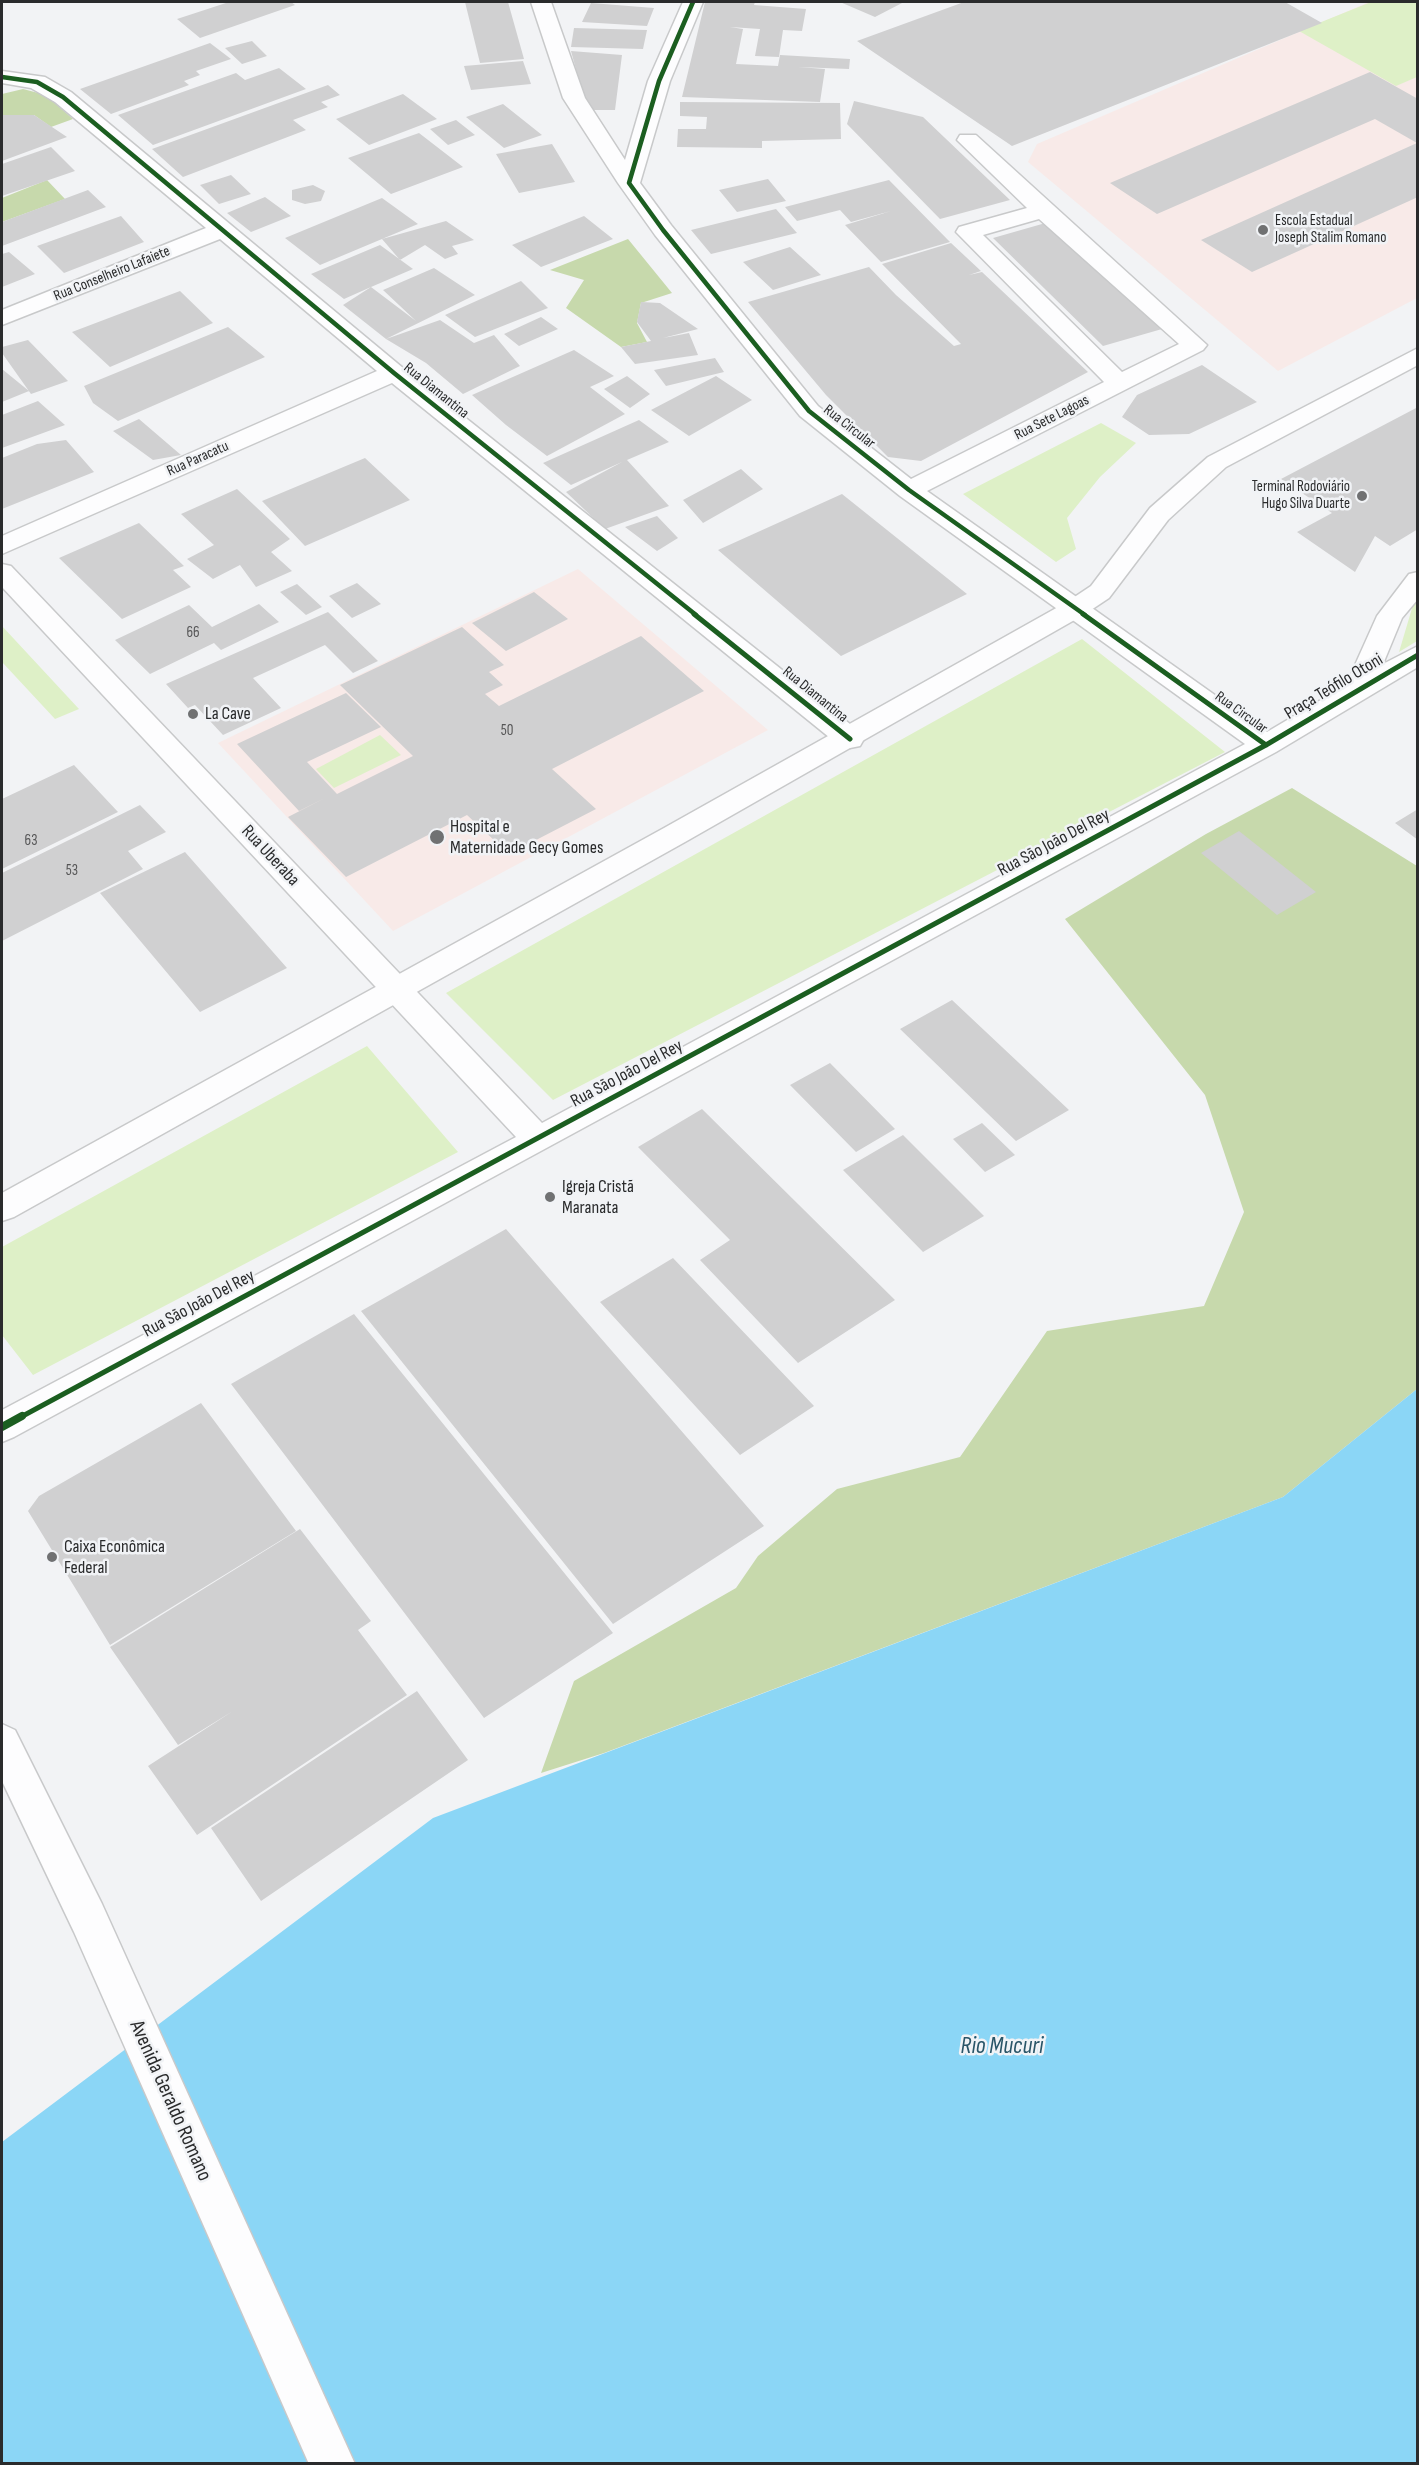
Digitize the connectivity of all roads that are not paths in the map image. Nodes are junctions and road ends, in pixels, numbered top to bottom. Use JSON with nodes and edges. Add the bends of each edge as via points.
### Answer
{"nodes":[{"id":1,"x":541,"y":2,"type":"edge"},
{"id":2,"x":693,"y":2,"type":"edge"},
{"id":3,"x":2,"y":77,"type":"edge"},
{"id":4,"x":968,"y":140,"type":"dead end"},
{"id":5,"x":629,"y":183,"type":"junction"},
{"id":6,"x":1043,"y":211,"type":"junction"},
{"id":7,"x":222,"y":230,"type":"junction"},
{"id":8,"x":2,"y":318,"type":"edge"},
{"id":9,"x":1418,"y":355,"type":"edge"},
{"id":10,"x":394,"y":373,"type":"junction"},
{"id":11,"x":1119,"y":383,"type":"junction"},
{"id":12,"x":909,"y":490,"type":"junction"},
{"id":13,"x":2,"y":546,"type":"edge"},
{"id":14,"x":2,"y":573,"type":"edge"},
{"id":15,"x":1418,"y":580,"type":"edge"},
{"id":16,"x":1076,"y":608,"type":"junction"},
{"id":17,"x":1418,"y":655,"type":"edge"},
{"id":18,"x":1358,"y":690,"type":"junction"},
{"id":19,"x":850,"y":739,"type":"junction"},
{"id":20,"x":1266,"y":745,"type":"junction"},
{"id":21,"x":395,"y":988,"type":"junction"},
{"id":22,"x":538,"y":1140,"type":"junction"},
{"id":23,"x":2,"y":1208,"type":"edge"},
{"id":24,"x":2,"y":1427,"type":"edge"},
{"id":25,"x":2,"y":1742,"type":"edge"},
{"id":26,"x":332,"y":2463,"type":"edge"}],
"edges":[{"from":1,"to":5,"type":"street","name":"Rua Circular","via":[[574,98]]},
{"from":2,"to":5,"type":"street","via":[[659,81]]},
{"from":3,"to":7,"type":"street","name":"Rua Diamantina","via":[[37,82],[63,97]]},
{"from":4,"to":6,"type":"street"},
{"from":5,"to":12,"type":"street","name":"Rua Circular","via":[[809,411]]},
{"from":6,"to":11,"type":"street","name":"Rua Sete Lagoas","via":[[1195,345]]},
{"from":6,"to":11,"type":"street","via":[[967,232]]},
{"from":7,"to":8,"type":"street","name":"Rua Conselheiro Lafaiete"},
{"from":7,"to":10,"type":"street","name":"Rua Diamantina"},
{"from":9,"to":16,"type":"street","via":[[1217,462],[1159,514],[1100,592]]},
{"from":10,"to":13,"type":"street","name":"Rua Paracatu"},
{"from":10,"to":19,"type":"street","name":"Rua Diamantina"},
{"from":11,"to":12,"type":"street","name":"Rua Sete Lagoas"},
{"from":12,"to":16,"type":"street","name":"Rua Circular"},
{"from":14,"to":21,"type":"street","name":"Rua Uberaba"},
{"from":15,"to":18,"type":"street","via":[[1390,616]]},
{"from":16,"to":19,"type":"street"},
{"from":16,"to":20,"type":"street","name":"Rua Circular"},
{"from":17,"to":18,"type":"street","name":"Praça Teófilo Otoni"},
{"from":18,"to":20,"type":"street","name":"Praça Teófilo Otoni"},
{"from":19,"to":21,"type":"street"},
{"from":20,"to":22,"type":"street","name":"Rua São João Del Rey"},
{"from":21,"to":22,"type":"street","name":"Rua Uberaba"},
{"from":21,"to":23,"type":"street"},
{"from":22,"to":24,"type":"street","name":"Rua São João Del Rey"},
{"from":25,"to":26,"type":"street","name":"Avenida Geraldo Romano","via":[[88,1918]]}]}
